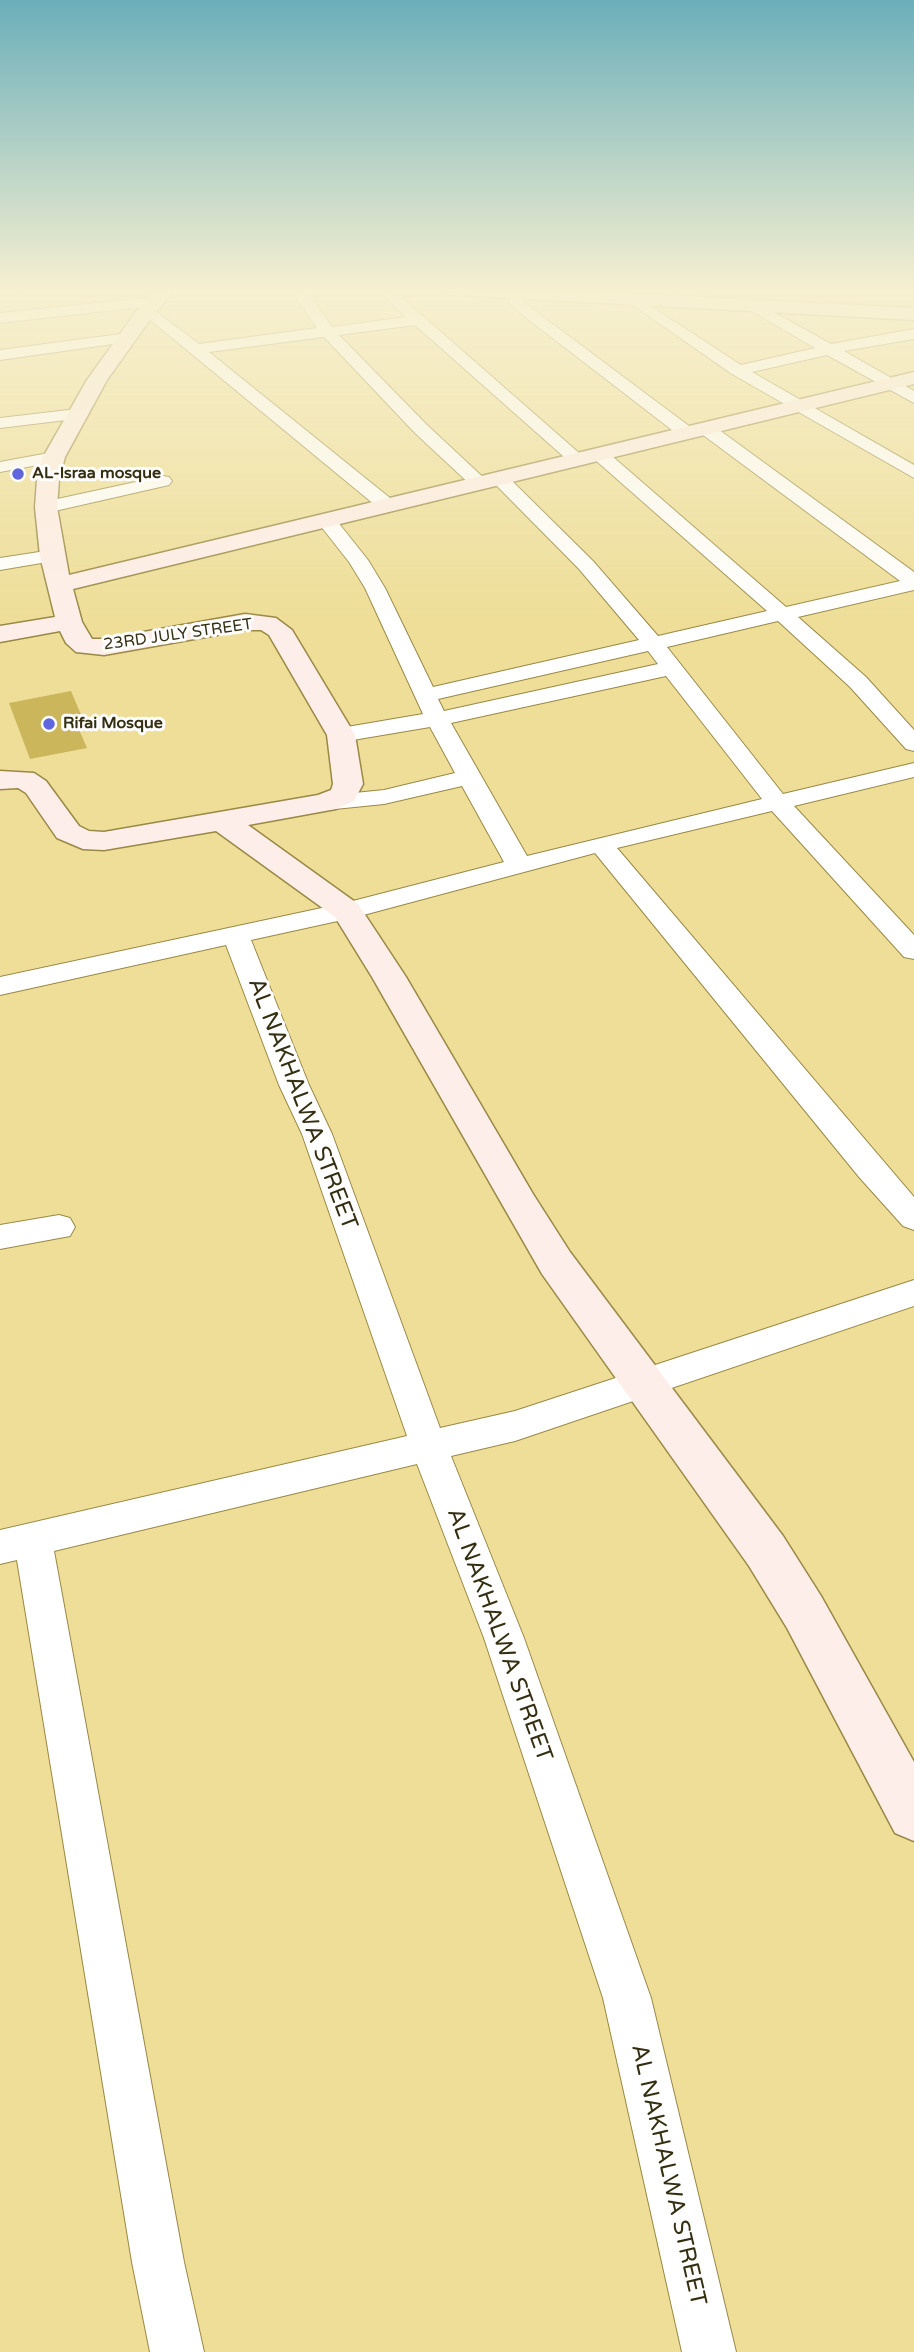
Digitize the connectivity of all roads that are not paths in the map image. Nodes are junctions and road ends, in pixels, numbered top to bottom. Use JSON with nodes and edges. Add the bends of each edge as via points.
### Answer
{"nodes":[{"id":1,"x":87,"y":399,"type":"edge"},
{"id":2,"x":258,"y":399,"type":"edge"},
{"id":3,"x":392,"y":399,"type":"edge"},
{"id":4,"x":515,"y":399,"type":"edge"},
{"id":5,"x":651,"y":399,"type":"edge"},
{"id":6,"x":782,"y":399,"type":"edge"},
{"id":7,"x":829,"y":399,"type":"edge"},
{"id":8,"x":795,"y":407,"type":"junction"},
{"id":9,"x":77,"y":414,"type":"junction"},
{"id":10,"x":0,"y":423,"type":"edge"},
{"id":11,"x":696,"y":430,"type":"junction"},
{"id":12,"x":54,"y":457,"type":"junction"},
{"id":13,"x":588,"y":457,"type":"junction"},
{"id":14,"x":0,"y":467,"type":"edge"},
{"id":15,"x":914,"y":473,"type":"edge"},
{"id":16,"x":163,"y":481,"type":"dead end"},
{"id":17,"x":490,"y":481,"type":"junction"},
{"id":18,"x":388,"y":506,"type":"junction"},
{"id":19,"x":47,"y":507,"type":"junction"},
{"id":20,"x":326,"y":520,"type":"junction"},
{"id":21,"x":52,"y":556,"type":"junction"},
{"id":22,"x":0,"y":564,"type":"edge"},
{"id":23,"x":914,"y":583,"type":"edge"},
{"id":24,"x":60,"y":585,"type":"junction"},
{"id":25,"x":780,"y":614,"type":"junction"},
{"id":26,"x":69,"y":622,"type":"junction"},
{"id":27,"x":0,"y":634,"type":"edge"},
{"id":28,"x":655,"y":645,"type":"junction"},
{"id":29,"x":671,"y":668,"type":"junction"},
{"id":30,"x":425,"y":695,"type":"junction"},
{"id":31,"x":437,"y":719,"type":"junction"},
{"id":32,"x":341,"y":735,"type":"junction"},
{"id":33,"x":914,"y":744,"type":"edge"},
{"id":34,"x":914,"y":770,"type":"edge"},
{"id":35,"x":468,"y":777,"type":"junction"},
{"id":36,"x":0,"y":780,"type":"edge"},
{"id":37,"x":776,"y":801,"type":"junction"},
{"id":38,"x":325,"y":803,"type":"junction"},
{"id":39,"x":222,"y":821,"type":"junction"},
{"id":40,"x":601,"y":844,"type":"junction"},
{"id":41,"x":519,"y":865,"type":"junction"},
{"id":42,"x":347,"y":911,"type":"junction"},
{"id":43,"x":236,"y":935,"type":"junction"},
{"id":44,"x":914,"y":951,"type":"edge"},
{"id":45,"x":0,"y":986,"type":"edge"},
{"id":46,"x":914,"y":1218,"type":"edge"},
{"id":47,"x":59,"y":1227,"type":"dead end"},
{"id":48,"x":0,"y":1237,"type":"edge"},
{"id":49,"x":914,"y":1293,"type":"edge"},
{"id":50,"x":643,"y":1382,"type":"junction"},
{"id":51,"x":429,"y":1448,"type":"junction"},
{"id":52,"x":17,"y":1543,"type":"edge"},
{"id":53,"x":914,"y":1814,"type":"edge"},
{"id":54,"x":177,"y":2352,"type":"edge"},
{"id":55,"x":709,"y":2352,"type":"edge"}],
"edges":[{"from":1,"to":9,"type":"street","name":"23RD JULY STREET"},
{"from":2,"to":18,"type":"street"},
{"from":3,"to":17,"type":"street","via":[[421,429]]},
{"from":4,"to":13,"type":"street"},
{"from":5,"to":11,"type":"street"},
{"from":6,"to":8,"type":"street"},
{"from":7,"to":8,"type":"street"},
{"from":8,"to":11,"type":"street"},
{"from":8,"to":15,"type":"street"},
{"from":9,"to":10,"type":"street"},
{"from":9,"to":12,"type":"street","name":"23RD JULY STREET"},
{"from":11,"to":13,"type":"street"},
{"from":11,"to":23,"type":"street"},
{"from":12,"to":14,"type":"street"},
{"from":12,"to":19,"type":"street","name":"23RD JULY STREET"},
{"from":13,"to":17,"type":"street"},
{"from":13,"to":25,"type":"street"},
{"from":16,"to":19,"type":"street"},
{"from":17,"to":18,"type":"street"},
{"from":17,"to":28,"type":"street","via":[[586,565]]},
{"from":18,"to":20,"type":"street"},
{"from":19,"to":21,"type":"street","name":"23RD JULY STREET"},
{"from":20,"to":24,"type":"street"},
{"from":20,"to":30,"type":"street","via":[[375,588]]},
{"from":21,"to":22,"type":"street"},
{"from":21,"to":24,"type":"street","name":"23RD JULY STREET"},
{"from":23,"to":25,"type":"street"},
{"from":24,"to":26,"type":"street","name":"23RD JULY STREET"},
{"from":25,"to":28,"type":"street"},
{"from":25,"to":33,"type":"street","via":[[858,682]]},
{"from":26,"to":27,"type":"street"},
{"from":26,"to":32,"type":"street","name":"23RD JULY STREET","via":[[85,646],[104,647],[245,622],[267,623],[279,630]]},
{"from":28,"to":29,"type":"street"},
{"from":28,"to":30,"type":"street"},
{"from":29,"to":31,"type":"street"},
{"from":29,"to":37,"type":"street"},
{"from":30,"to":31,"type":"street"},
{"from":31,"to":32,"type":"street"},
{"from":31,"to":35,"type":"street"},
{"from":32,"to":38,"type":"street","name":"23RD JULY STREET","via":[[348,784],[344,795]]},
{"from":34,"to":37,"type":"street"},
{"from":35,"to":38,"type":"street","via":[[384,797]]},
{"from":35,"to":41,"type":"street"},
{"from":36,"to":39,"type":"street","via":[[24,779],[36,787],[68,831],[83,840],[104,841]]},
{"from":37,"to":40,"type":"street"},
{"from":37,"to":44,"type":"street"},
{"from":38,"to":39,"type":"street"},
{"from":39,"to":42,"type":"street"},
{"from":40,"to":41,"type":"street"},
{"from":40,"to":46,"type":"street"},
{"from":41,"to":42,"type":"street"},
{"from":42,"to":43,"type":"street"},
{"from":42,"to":50,"type":"street","via":[[549,1251]]},
{"from":43,"to":45,"type":"street"},
{"from":43,"to":51,"type":"street","name":"AL NAKHALWA STREET","via":[[317,1134]]},
{"from":47,"to":48,"type":"street"},
{"from":49,"to":50,"type":"street"},
{"from":50,"to":51,"type":"street","via":[[515,1426]]},
{"from":50,"to":53,"type":"street","via":[[766,1551]]},
{"from":51,"to":52,"type":"street"},
{"from":51,"to":55,"type":"street","name":"AL NAKHALWA STREET","via":[[504,1638],[628,1998]]},
{"from":52,"to":54,"type":"street"}]}
